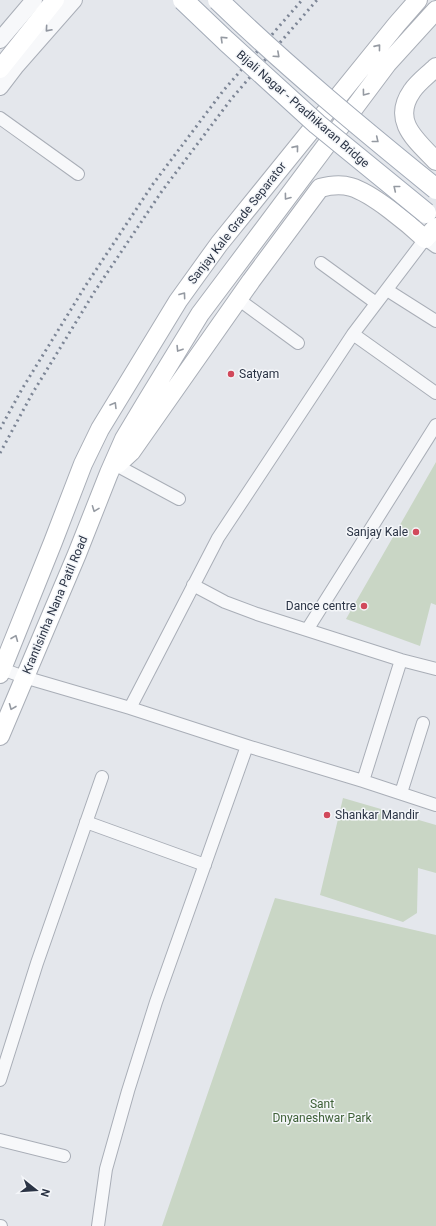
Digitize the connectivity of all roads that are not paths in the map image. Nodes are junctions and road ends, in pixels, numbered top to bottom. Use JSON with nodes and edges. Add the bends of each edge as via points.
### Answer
{"nodes":[{"id":1,"x":34,"y":0,"type":"edge"},
{"id":2,"x":55,"y":0,"type":"edge"},
{"id":3,"x":74,"y":0,"type":"edge"},
{"id":4,"x":183,"y":0,"type":"edge"},
{"id":5,"x":218,"y":0,"type":"edge"},
{"id":6,"x":418,"y":0,"type":"edge"},
{"id":7,"x":436,"y":10,"type":"edge"},
{"id":8,"x":0,"y":40,"type":"edge"},
{"id":9,"x":436,"y":67,"type":"edge"},
{"id":10,"x":0,"y":69,"type":"edge"},
{"id":11,"x":0,"y":87,"type":"edge"},
{"id":12,"x":0,"y":118,"type":"edge"},
{"id":13,"x":436,"y":161,"type":"edge"},
{"id":14,"x":78,"y":174,"type":"dead end"},
{"id":15,"x":436,"y":189,"type":"edge"},
{"id":16,"x":431,"y":231,"type":"edge"},
{"id":17,"x":321,"y":262,"type":"dead end"},
{"id":18,"x":387,"y":290,"type":"junction"},
{"id":19,"x":238,"y":299,"type":"junction"},
{"id":20,"x":376,"y":303,"type":"junction"},
{"id":21,"x":436,"y":321,"type":"edge"},
{"id":22,"x":353,"y":334,"type":"junction"},
{"id":23,"x":298,"y":343,"type":"dead end"},
{"id":24,"x":436,"y":393,"type":"edge"},
{"id":25,"x":436,"y":425,"type":"edge"},
{"id":26,"x":100,"y":429,"type":"junction"},
{"id":27,"x":124,"y":439,"type":"junction"},
{"id":28,"x":83,"y":464,"type":"joint"},
{"id":29,"x":112,"y":469,"type":"junction"},
{"id":30,"x":179,"y":499,"type":"dead end"},
{"id":31,"x":193,"y":585,"type":"junction"},
{"id":32,"x":307,"y":630,"type":"junction"},
{"id":33,"x":401,"y":660,"type":"junction"},
{"id":34,"x":436,"y":669,"type":"edge"},
{"id":35,"x":1,"y":672,"type":"edge"},
{"id":36,"x":24,"y":677,"type":"junction"},
{"id":37,"x":130,"y":708,"type":"junction"},
{"id":38,"x":423,"y":723,"type":"dead end"},
{"id":39,"x":0,"y":736,"type":"edge"},
{"id":40,"x":247,"y":746,"type":"junction"},
{"id":41,"x":102,"y":777,"type":"dead end"},
{"id":42,"x":364,"y":781,"type":"junction"},
{"id":43,"x":401,"y":793,"type":"junction"},
{"id":44,"x":436,"y":805,"type":"edge"},
{"id":45,"x":86,"y":822,"type":"junction"},
{"id":46,"x":205,"y":865,"type":"junction"},
{"id":47,"x":0,"y":1080,"type":"edge"},
{"id":48,"x":0,"y":1140,"type":"edge"},
{"id":49,"x":64,"y":1156,"type":"dead end"},
{"id":50,"x":98,"y":1226,"type":"edge"}],
"edges":[{"from":1,"to":8,"type":"street"},
{"from":2,"to":10,"type":"main road"},
{"from":3,"to":11,"type":"street","one_way":true},
{"from":16,"to":4,"type":"main road","name":"Bijali Nagar - Pradhikaran Bridge","one_way":true,"bridge":true},
{"from":5,"to":15,"type":"main road","name":"Bijali Nagar - Pradhikaran Bridge","one_way":true,"bridge":true,"via":[[333,105]]},
{"from":26,"to":6,"type":"main road","name":"Sanjay Kale Grade Separator","one_way":true,"via":[[178,301],[219,244]]},
{"from":7,"to":27,"type":"main road","name":"Sanjay Kale Grade Separator","one_way":true,"via":[[387,64],[232,270],[200,314]]},
{"from":9,"to":13,"type":"main road","via":[[413,90],[405,103],[403,115],[408,129]]},
{"from":12,"to":14,"type":"street"},
{"from":16,"to":18,"type":"street"},
{"from":16,"to":19,"type":"main road","via":[[415,230],[365,192],[351,186],[330,185],[320,188]]},
{"from":17,"to":20,"type":"street"},
{"from":18,"to":20,"type":"street"},
{"from":18,"to":21,"type":"street"},
{"from":19,"to":23,"type":"street"},
{"from":19,"to":29,"type":"main road","via":[[131,452]]},
{"from":20,"to":22,"type":"street"},
{"from":22,"to":24,"type":"street"},
{"from":22,"to":31,"type":"street","via":[[218,538]]},
{"from":25,"to":32,"type":"street"},
{"from":26,"to":27,"type":"main road"},
{"from":26,"to":28,"type":"main road","name":"Sanjay Kale Grade Separator"},
{"from":27,"to":29,"type":"main road","name":"Sanjay Kale Grade Separator"},
{"from":35,"to":28,"type":"main road","name":"Krantisinha Nana Patil Road","one_way":true},
{"from":29,"to":30,"type":"street"},
{"from":29,"to":36,"type":"main road","name":"Krantisinha Nana Patil Road","one_way":true},
{"from":31,"to":32,"type":"street","via":[[225,602]]},
{"from":31,"to":37,"type":"street"},
{"from":32,"to":33,"type":"street"},
{"from":33,"to":34,"type":"street"},
{"from":33,"to":42,"type":"street"},
{"from":35,"to":36,"type":"street"},
{"from":36,"to":37,"type":"street"},
{"from":36,"to":39,"type":"main road","name":"Krantisinha Nana Patil Road","one_way":true},
{"from":37,"to":40,"type":"street"},
{"from":38,"to":43,"type":"street"},
{"from":40,"to":42,"type":"street"},
{"from":40,"to":46,"type":"street"},
{"from":41,"to":45,"type":"street"},
{"from":42,"to":43,"type":"street"},
{"from":43,"to":44,"type":"street"},
{"from":45,"to":46,"type":"street"},
{"from":45,"to":47,"type":"street"},
{"from":46,"to":50,"type":"street","via":[[156,1002],[128,1091],[106,1169]]},
{"from":48,"to":49,"type":"street"}]}
